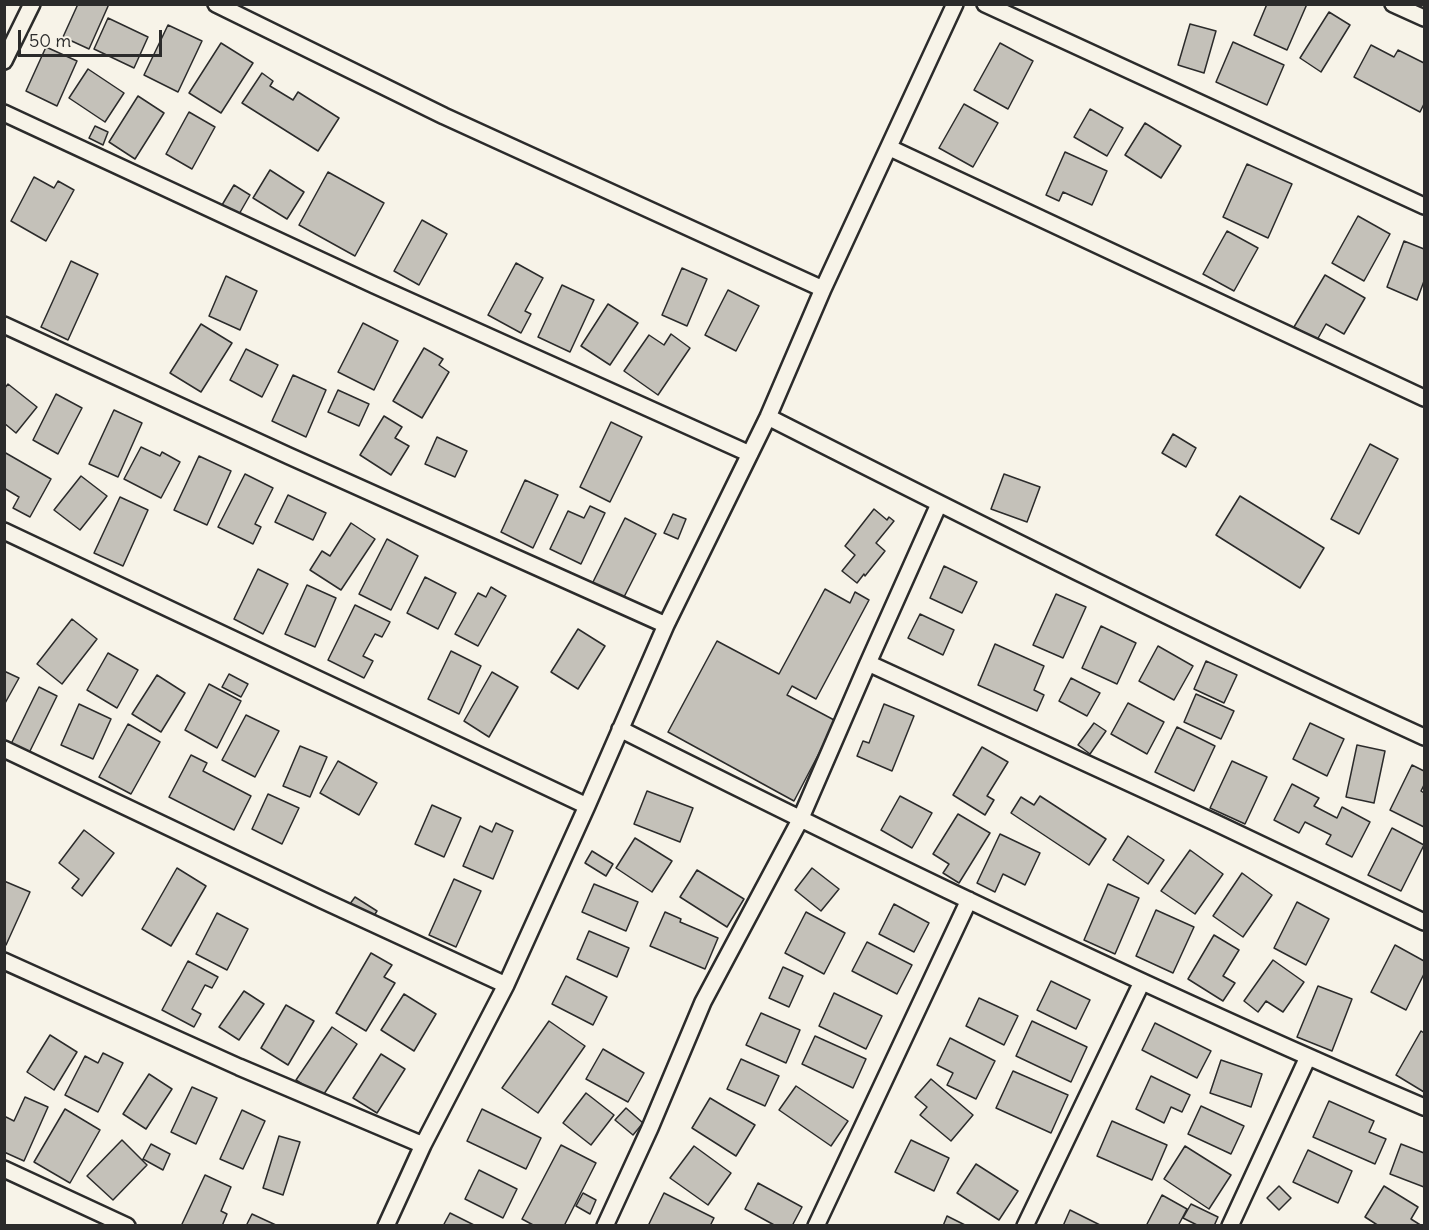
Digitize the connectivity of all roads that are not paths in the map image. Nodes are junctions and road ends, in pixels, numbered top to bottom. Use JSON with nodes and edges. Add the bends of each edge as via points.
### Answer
{"nodes":[{"id":1,"x":32,"y":4,"type":"edge"},
{"id":2,"x":216,"y":4,"type":"edge"},
{"id":3,"x":956,"y":4,"type":"edge"},
{"id":4,"x":985,"y":4,"type":"edge"},
{"id":5,"x":1393,"y":4,"type":"edge"},
{"id":6,"x":1425,"y":18,"type":"edge"},
{"id":7,"x":4,"y":61,"type":"edge"},
{"id":8,"x":4,"y":113,"type":"edge"},
{"id":9,"x":890,"y":148,"type":"junction"},
{"id":10,"x":1425,"y":206,"type":"edge"},
{"id":11,"x":823,"y":289,"type":"junction"},
{"id":12,"x":4,"y":325,"type":"edge"},
{"id":13,"x":1425,"y":398,"type":"edge"},
{"id":14,"x":768,"y":417,"type":"junction"},
{"id":15,"x":750,"y":454,"type":"junction"},
{"id":16,"x":939,"y":504,"type":"junction"},
{"id":17,"x":4,"y":531,"type":"edge"},
{"id":18,"x":666,"y":625,"type":"junction"},
{"id":19,"x":868,"y":663,"type":"junction"},
{"id":20,"x":620,"y":729,"type":"junction"},
{"id":21,"x":1425,"y":737,"type":"edge"},
{"id":22,"x":4,"y":749,"type":"edge"},
{"id":23,"x":587,"y":806,"type":"junction"},
{"id":24,"x":800,"y":820,"type":"junction"},
{"id":25,"x":969,"y":900,"type":"junction"},
{"id":26,"x":1425,"y":922,"type":"edge"},
{"id":27,"x":4,"y":961,"type":"edge"},
{"id":28,"x":1142,"y":982,"type":"junction"},
{"id":29,"x":506,"y":985,"type":"junction"},
{"id":30,"x":1308,"y":1058,"type":"junction"},
{"id":31,"x":1425,"y":1107,"type":"edge"},
{"id":32,"x":423,"y":1145,"type":"junction"},
{"id":33,"x":4,"y":1169,"type":"edge"},
{"id":34,"x":127,"y":1226,"type":"edge"},
{"id":35,"x":386,"y":1226,"type":"edge"},
{"id":36,"x":605,"y":1226,"type":"edge"},
{"id":37,"x":816,"y":1226,"type":"edge"},
{"id":38,"x":1025,"y":1226,"type":"edge"},
{"id":39,"x":1230,"y":1226,"type":"edge"}],
"edges":[{"from":1,"to":7,"type":"street"},
{"from":2,"to":11,"type":"street","via":[[444,116]]},
{"from":3,"to":9,"type":"street"},
{"from":4,"to":10,"type":"street"},
{"from":5,"to":6,"type":"street"},
{"from":8,"to":15,"type":"street"},
{"from":9,"to":11,"type":"street"},
{"from":9,"to":13,"type":"street"},
{"from":11,"to":14,"type":"street"},
{"from":12,"to":18,"type":"street"},
{"from":14,"to":15,"type":"street"},
{"from":14,"to":16,"type":"street"},
{"from":15,"to":18,"type":"street"},
{"from":16,"to":19,"type":"street"},
{"from":16,"to":21,"type":"street","via":[[1258,661]]},
{"from":17,"to":23,"type":"street"},
{"from":18,"to":20,"type":"street"},
{"from":19,"to":24,"type":"street"},
{"from":19,"to":26,"type":"street"},
{"from":20,"to":23,"type":"street"},
{"from":20,"to":24,"type":"street"},
{"from":22,"to":29,"type":"street"},
{"from":23,"to":29,"type":"street"},
{"from":24,"to":25,"type":"street"},
{"from":24,"to":36,"type":"street","via":[[703,1002]]},
{"from":25,"to":28,"type":"street"},
{"from":25,"to":37,"type":"street"},
{"from":27,"to":32,"type":"street"},
{"from":28,"to":30,"type":"street"},
{"from":28,"to":38,"type":"street"},
{"from":29,"to":32,"type":"street"},
{"from":30,"to":31,"type":"street"},
{"from":30,"to":39,"type":"street"},
{"from":32,"to":35,"type":"street"},
{"from":33,"to":34,"type":"street"}]}
